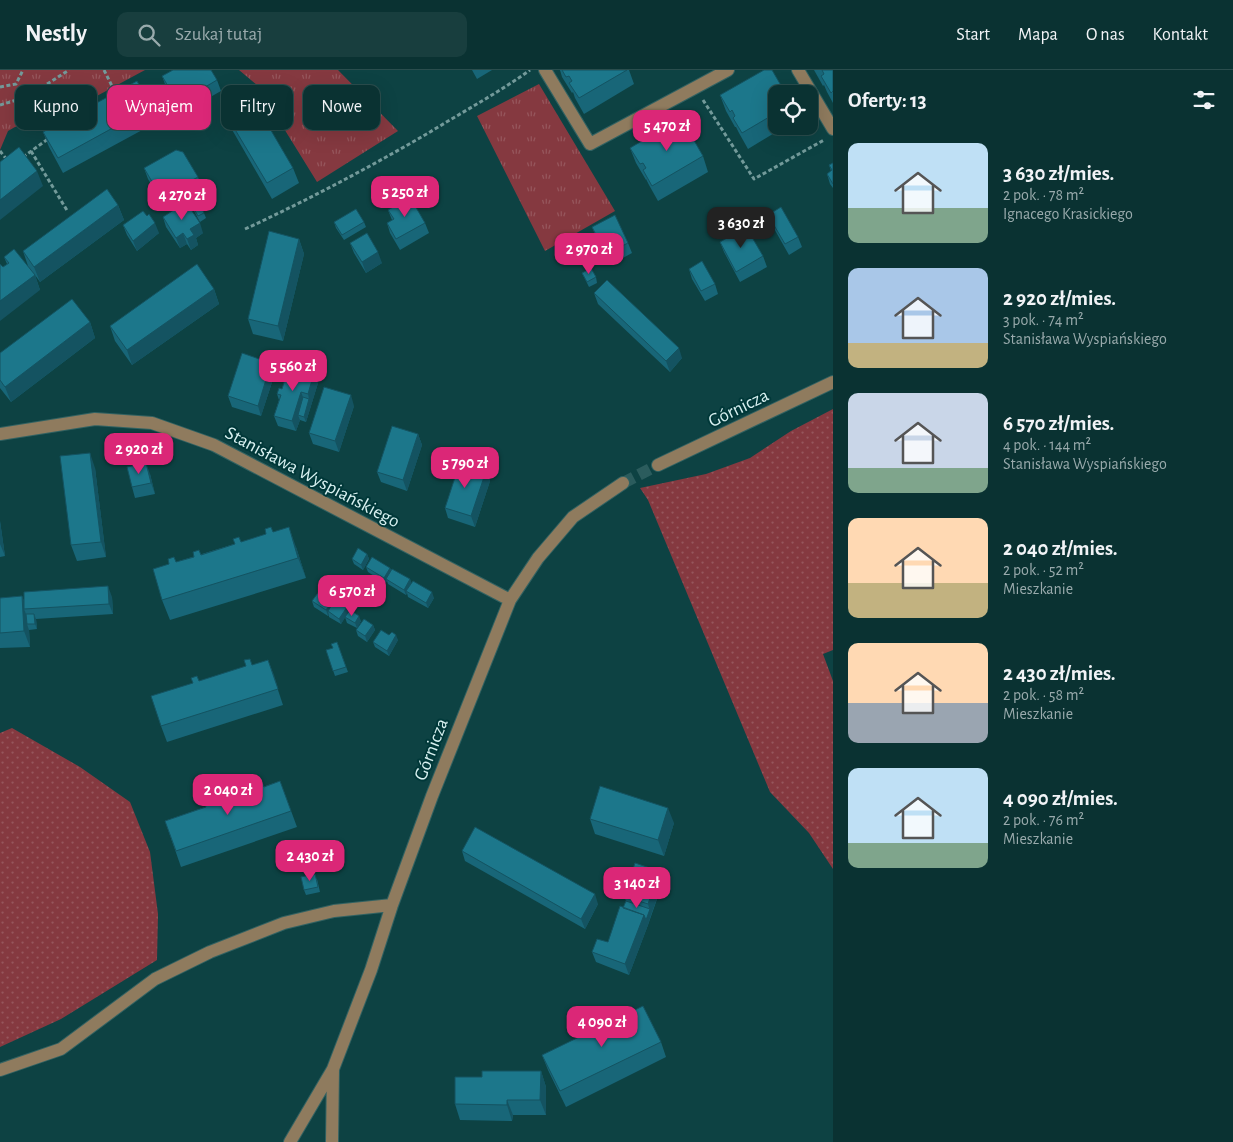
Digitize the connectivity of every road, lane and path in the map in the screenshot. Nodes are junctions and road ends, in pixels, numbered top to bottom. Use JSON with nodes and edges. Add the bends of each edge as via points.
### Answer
{"nodes":[{"id":1,"x":23,"y":70,"type":"edge"},
{"id":2,"x":69,"y":70,"type":"edge"},
{"id":3,"x":104,"y":70,"type":"edge"},
{"id":4,"x":531,"y":70,"type":"edge"},
{"id":5,"x":545,"y":70,"type":"edge"},
{"id":6,"x":728,"y":70,"type":"edge"},
{"id":7,"x":798,"y":70,"type":"edge"},
{"id":8,"x":112,"y":85,"type":"edge"},
{"id":9,"x":0,"y":87,"type":"edge"},
{"id":10,"x":695,"y":88,"type":"junction"},
{"id":11,"x":0,"y":105,"type":"edge"},
{"id":12,"x":833,"y":129,"type":"edge"},
{"id":13,"x":54,"y":136,"type":"edge"},
{"id":14,"x":825,"y":140,"type":"dead end"},
{"id":15,"x":0,"y":151,"type":"edge"},
{"id":16,"x":31,"y":151,"type":"junction"},
{"id":17,"x":18,"y":161,"type":"edge"},
{"id":18,"x":11,"y":165,"type":"edge"},
{"id":19,"x":68,"y":212,"type":"dead end"},
{"id":20,"x":245,"y":229,"type":"dead end"},
{"id":21,"x":833,"y":382,"type":"edge"},
{"id":22,"x":0,"y":434,"type":"edge"},
{"id":23,"x":658,"y":465,"type":"tunnel mouth"},
{"id":24,"x":623,"y":483,"type":"tunnel mouth"},
{"id":25,"x":510,"y":600,"type":"junction"},
{"id":26,"x":392,"y":905,"type":"junction"},
{"id":27,"x":333,"y":1069,"type":"junction"},
{"id":28,"x":0,"y":1070,"type":"edge"},
{"id":29,"x":290,"y":1142,"type":"edge"},
{"id":30,"x":332,"y":1142,"type":"edge"}],
"edges":[{"from":1,"to":9,"type":"path","via":[[16,84]]},
{"from":2,"to":11,"type":"path","via":[[27,97]]},
{"from":3,"to":8,"type":"path"},
{"from":4,"to":20,"type":"path","via":[[410,144]]},
{"from":5,"to":10,"type":"street","via":[[590,144]]},
{"from":6,"to":10,"type":"street"},
{"from":7,"to":12,"type":"street"},
{"from":10,"to":14,"type":"path","via":[[754,179]]},
{"from":13,"to":16,"type":"path"},
{"from":15,"to":18,"type":"path"},
{"from":16,"to":17,"type":"path"},
{"from":16,"to":19,"type":"path"},
{"from":21,"to":23,"type":"street","name":"Górnicza"},
{"from":22,"to":25,"type":"street","name":"Stanisława Wyspiańskiego","via":[[94,419],[152,422],[214,445]]},
{"from":24,"to":25,"type":"street","name":"Górnicza","via":[[573,517],[538,558]]},
{"from":25,"to":26,"type":"street","name":"Górnicza"},
{"from":26,"to":27,"type":"street","name":"Górnicza","via":[[372,970]]},
{"from":26,"to":28,"type":"street","via":[[334,911],[284,923],[210,952],[155,979],[61,1049]]},
{"from":27,"to":29,"type":"street","name":"Górnicza"},
{"from":27,"to":30,"type":"street","name":"Górnicza"}]}
